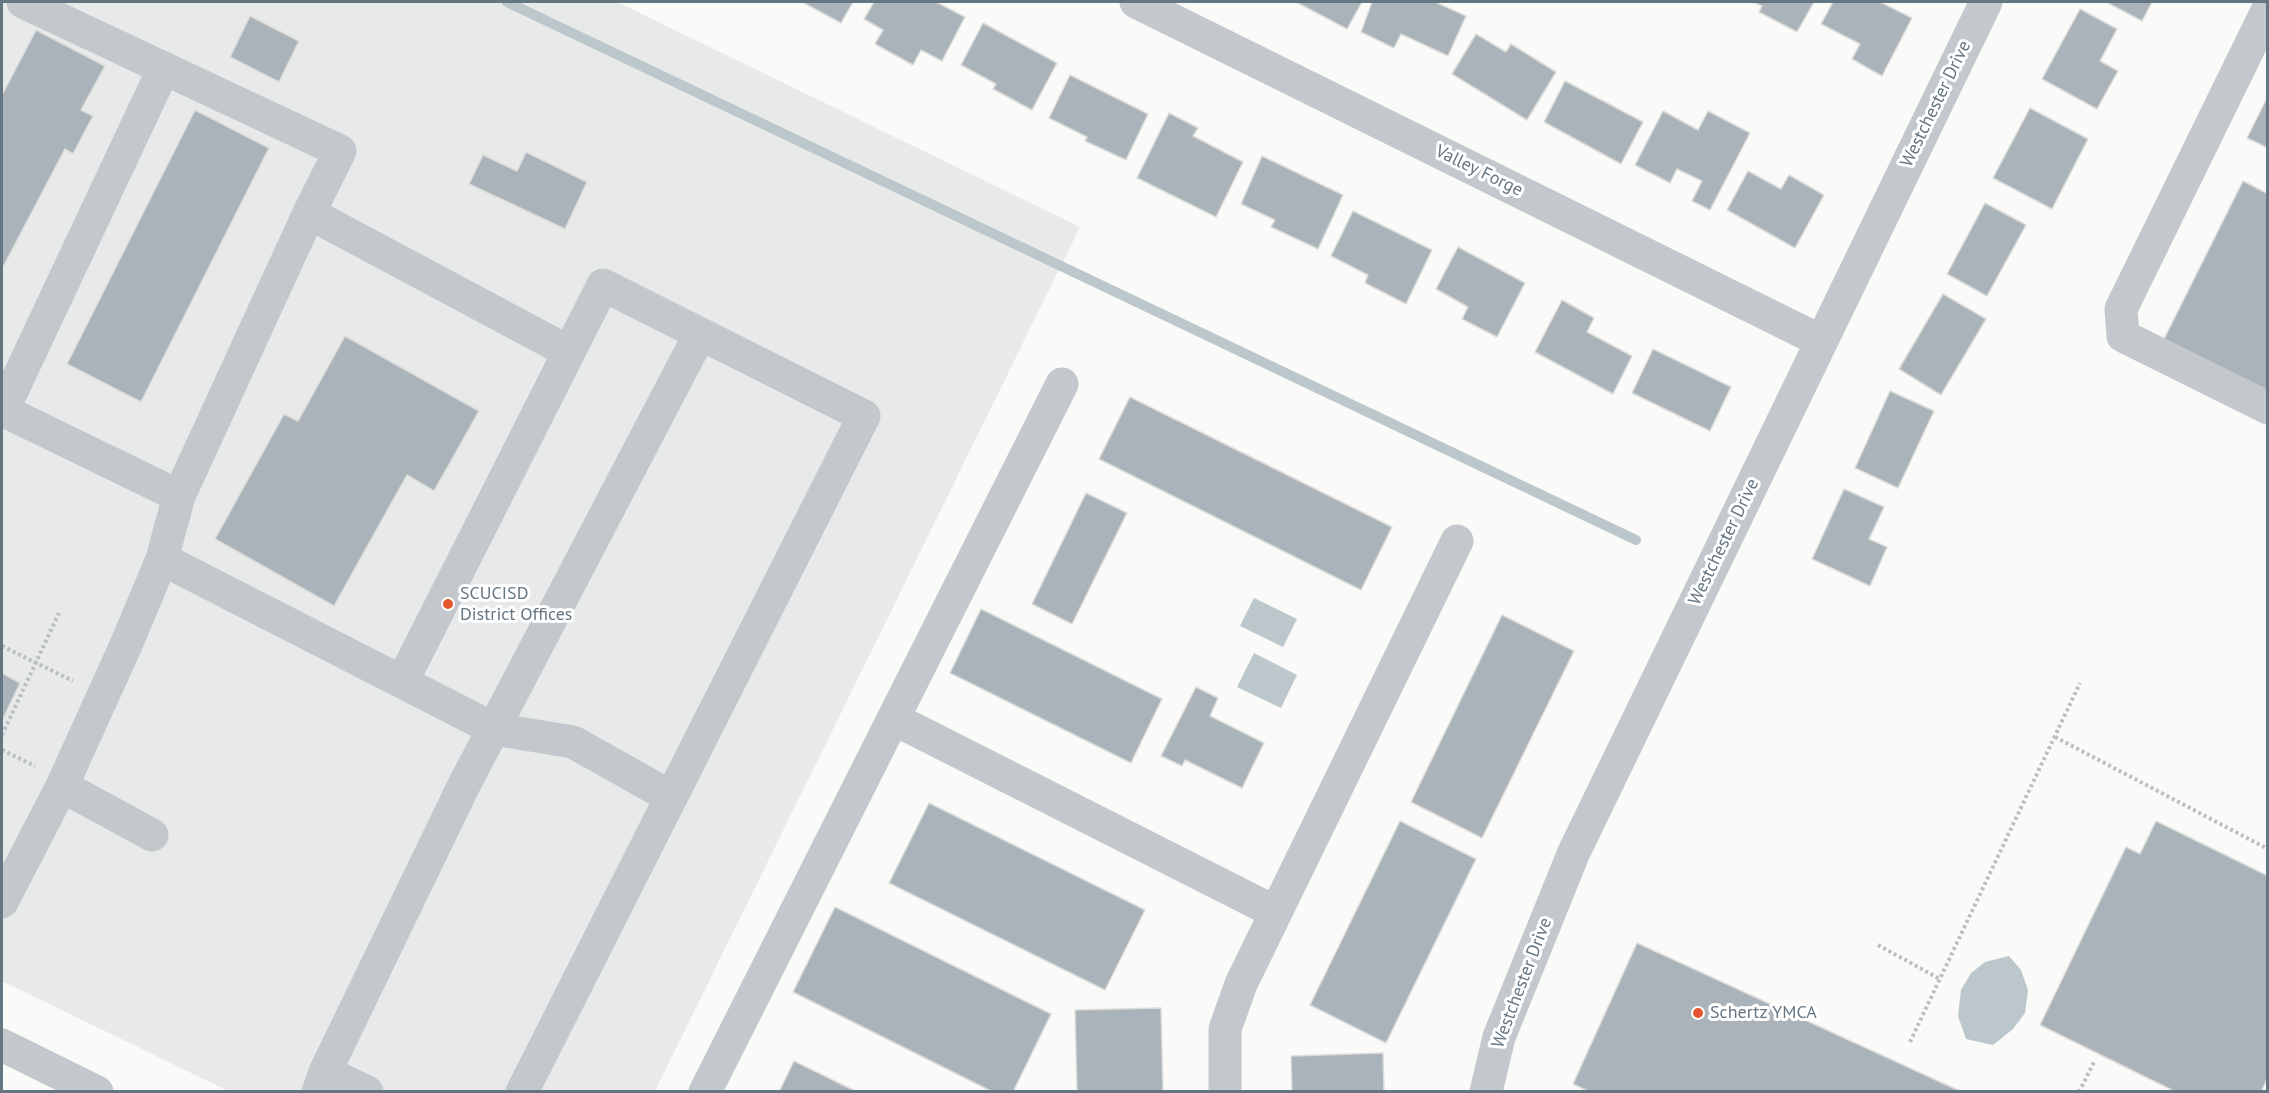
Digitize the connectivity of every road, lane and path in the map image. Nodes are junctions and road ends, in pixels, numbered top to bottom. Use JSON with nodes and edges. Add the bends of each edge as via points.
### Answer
{"nodes":[{"id":1,"x":23,"y":2,"type":"edge"},
{"id":2,"x":1136,"y":2,"type":"edge"},
{"id":3,"x":1986,"y":2,"type":"edge"},
{"id":4,"x":2268,"y":9,"type":"edge"},
{"id":5,"x":164,"y":68,"type":"junction"},
{"id":6,"x":309,"y":213,"type":"junction"},
{"id":7,"x":700,"y":334,"type":"junction"},
{"id":8,"x":1821,"y":341,"type":"junction"},
{"id":9,"x":568,"y":352,"type":"junction"},
{"id":10,"x":1062,"y":384,"type":"dead end"},
{"id":11,"x":2268,"y":408,"type":"edge"},
{"id":12,"x":2,"y":410,"type":"edge"},
{"id":13,"x":179,"y":496,"type":"junction"},
{"id":14,"x":1456,"y":541,"type":"dead end"},
{"id":15,"x":162,"y":559,"type":"junction"},
{"id":16,"x":59,"y":613,"type":"dead end"},
{"id":17,"x":2,"y":646,"type":"edge"},
{"id":18,"x":36,"y":663,"type":"junction"},
{"id":19,"x":402,"y":682,"type":"junction"},
{"id":20,"x":2079,"y":683,"type":"dead end"},
{"id":21,"x":103,"y":696,"type":"junction"},
{"id":22,"x":894,"y":719,"type":"junction"},
{"id":23,"x":494,"y":729,"type":"junction"},
{"id":24,"x":2,"y":735,"type":"edge"},
{"id":25,"x":2055,"y":737,"type":"dead end"},
{"id":26,"x":62,"y":786,"type":"junction"},
{"id":27,"x":671,"y":797,"type":"junction"},
{"id":28,"x":152,"y":835,"type":"dead end"},
{"id":29,"x":2268,"y":849,"type":"edge"},
{"id":30,"x":2,"y":902,"type":"edge"},
{"id":31,"x":1275,"y":912,"type":"junction"},
{"id":32,"x":1878,"y":945,"type":"dead end"},
{"id":33,"x":1940,"y":979,"type":"junction"},
{"id":34,"x":1910,"y":1042,"type":"dead end"},
{"id":35,"x":2,"y":1045,"type":"edge"},
{"id":36,"x":2094,"y":1062,"type":"dead end"},
{"id":37,"x":321,"y":1082,"type":"edge"},
{"id":38,"x":97,"y":1092,"type":"edge"},
{"id":39,"x":367,"y":1092,"type":"edge"},
{"id":40,"x":522,"y":1092,"type":"edge"},
{"id":41,"x":705,"y":1092,"type":"edge"},
{"id":42,"x":1225,"y":1092,"type":"edge"},
{"id":43,"x":1486,"y":1092,"type":"edge"},
{"id":44,"x":2079,"y":1092,"type":"edge"}],
"edges":[{"from":1,"to":5,"type":"street"},
{"from":2,"to":8,"type":"street","name":"Valley Forge"},
{"from":3,"to":8,"type":"street","name":"Westchester Drive"},
{"from":4,"to":11,"type":"street","via":[[2121,309],[2123,336]]},
{"from":5,"to":6,"type":"street","via":[[340,151]]},
{"from":5,"to":12,"type":"street"},
{"from":6,"to":9,"type":"street"},
{"from":6,"to":13,"type":"street"},
{"from":7,"to":9,"type":"street","via":[[603,285]]},
{"from":7,"to":23,"type":"street"},
{"from":7,"to":27,"type":"street","via":[[864,416]]},
{"from":8,"to":43,"type":"street","name":"Westchester Drive","via":[[1574,852],[1499,1037]]},
{"from":9,"to":19,"type":"street"},
{"from":10,"to":22,"type":"street"},
{"from":12,"to":13,"type":"street"},
{"from":13,"to":15,"type":"street"},
{"from":14,"to":31,"type":"street"},
{"from":15,"to":19,"type":"street"},
{"from":15,"to":21,"type":"street"},
{"from":16,"to":18,"type":"path"},
{"from":17,"to":18,"type":"path"},
{"from":18,"to":21,"type":"path"},
{"from":18,"to":24,"type":"path"},
{"from":19,"to":23,"type":"street"},
{"from":20,"to":33,"type":"path"},
{"from":21,"to":26,"type":"street"},
{"from":22,"to":31,"type":"street"},
{"from":22,"to":41,"type":"street"},
{"from":23,"to":27,"type":"street","via":[[573,742]]},
{"from":23,"to":37,"type":"street"},
{"from":25,"to":29,"type":"path"},
{"from":26,"to":28,"type":"street"},
{"from":26,"to":30,"type":"street"},
{"from":27,"to":40,"type":"street"},
{"from":31,"to":42,"type":"street","via":[[1225,1029]]},
{"from":32,"to":33,"type":"path"},
{"from":33,"to":34,"type":"path"},
{"from":35,"to":38,"type":"street"},
{"from":36,"to":44,"type":"path"},
{"from":37,"to":39,"type":"street"}]}
